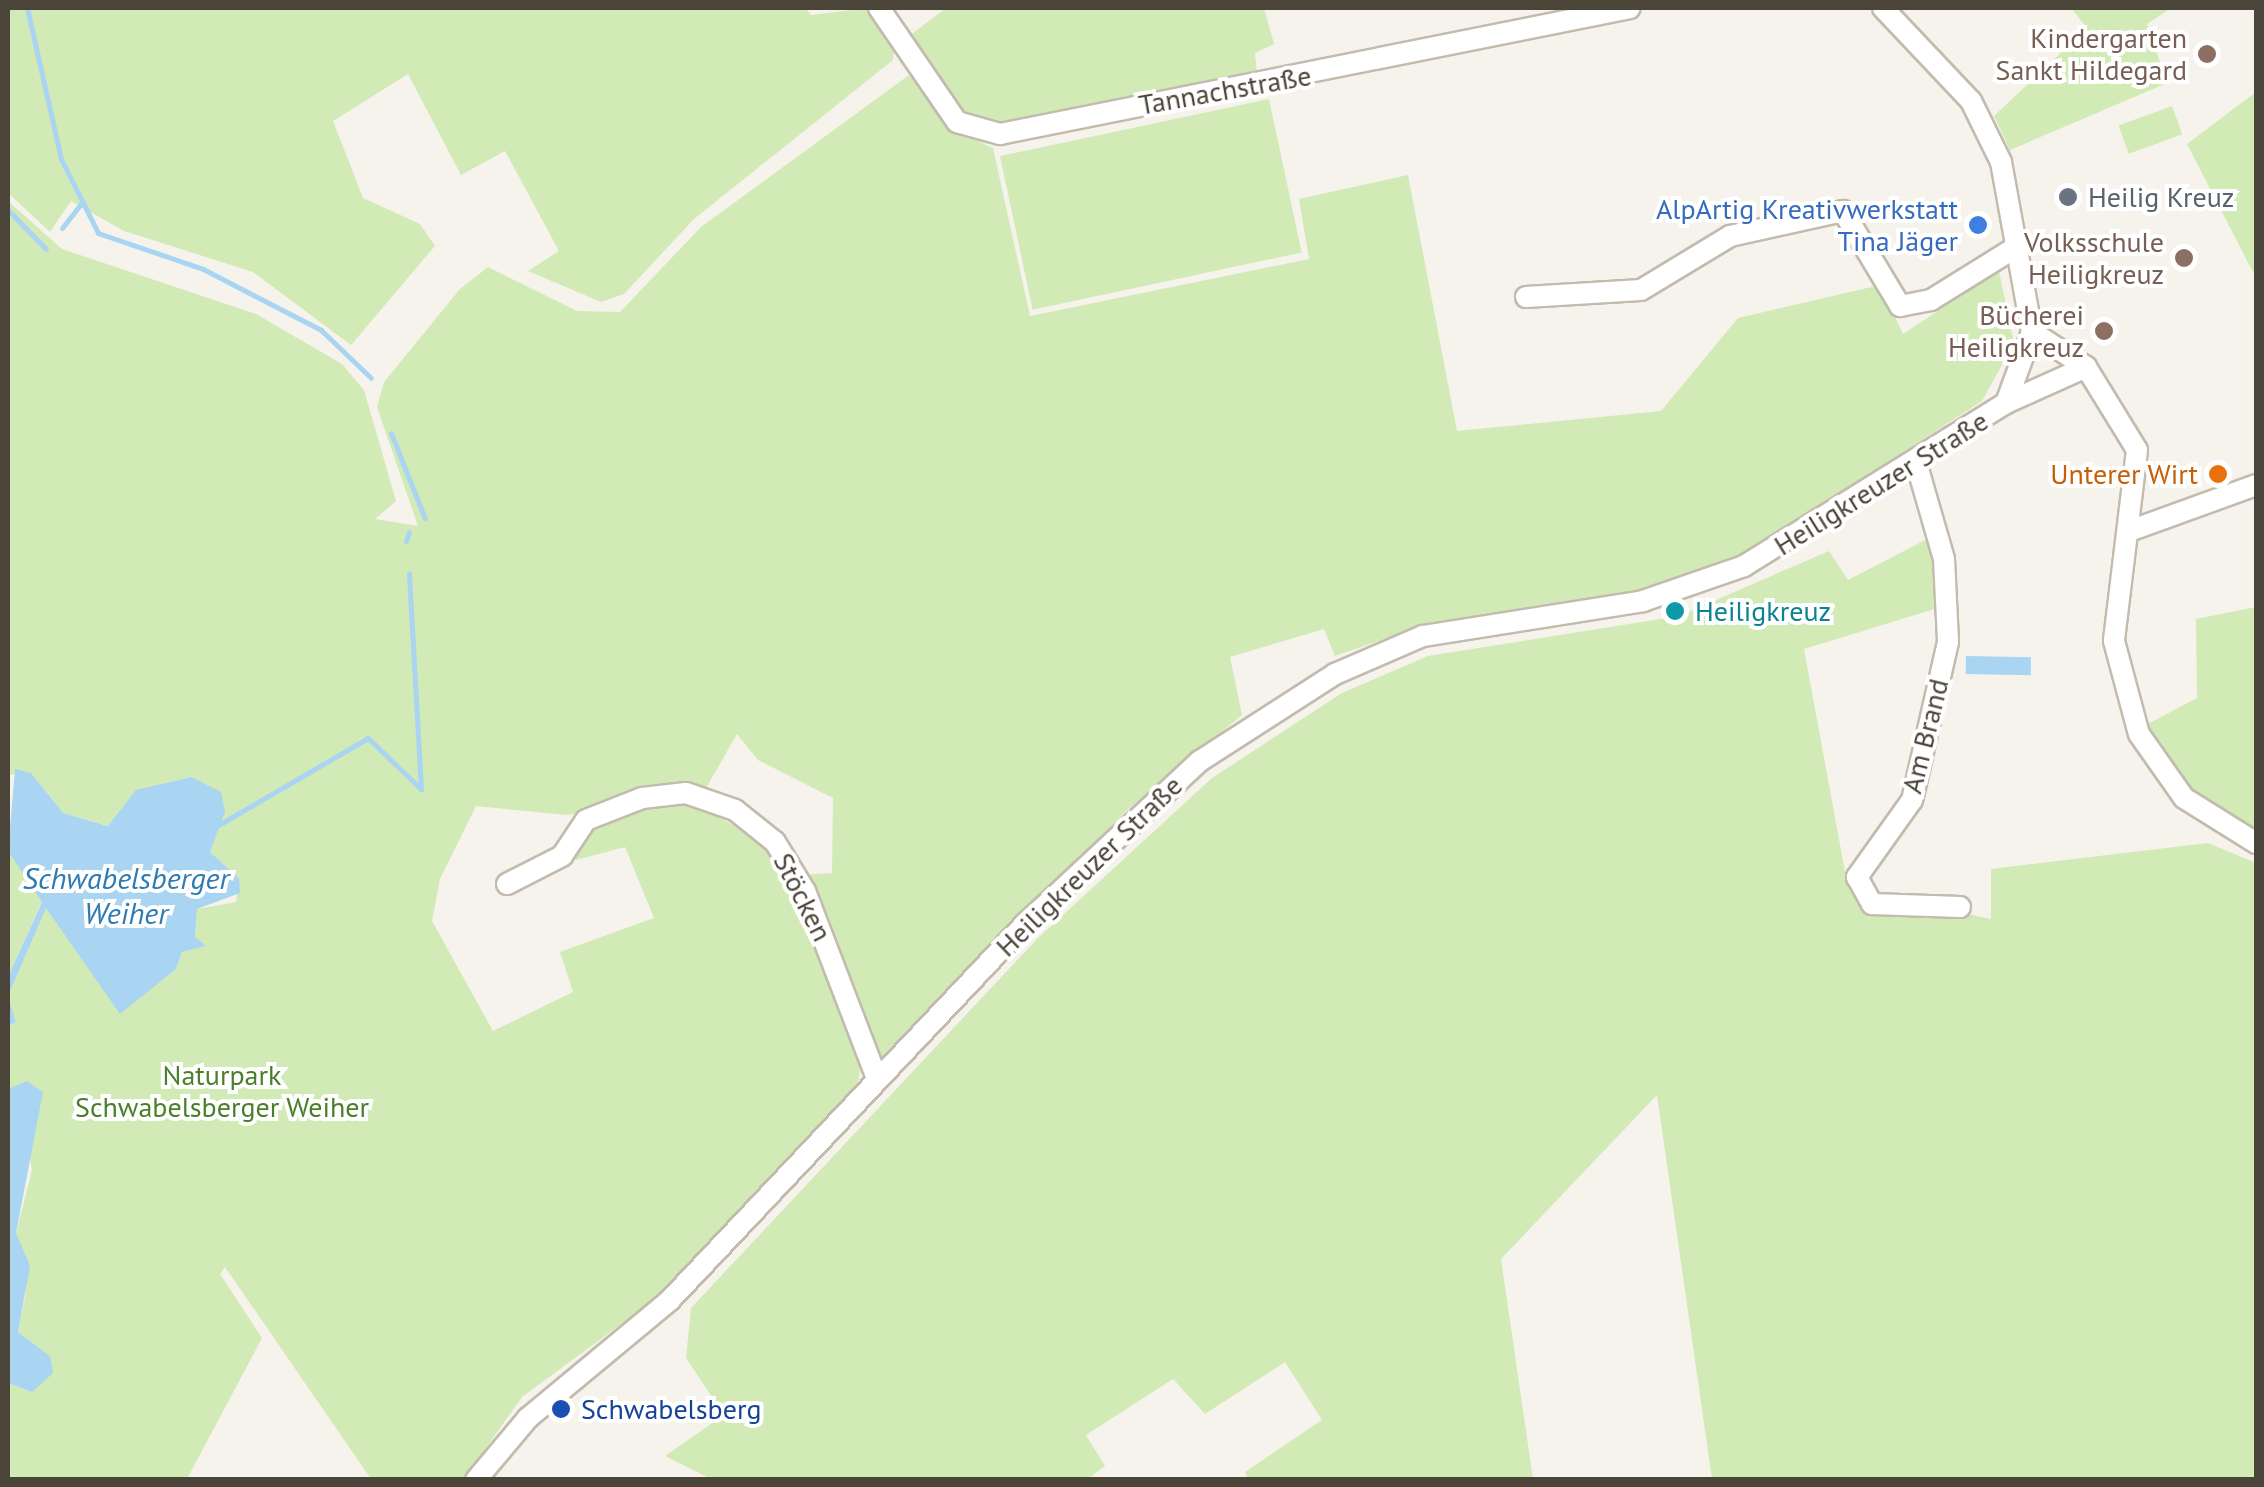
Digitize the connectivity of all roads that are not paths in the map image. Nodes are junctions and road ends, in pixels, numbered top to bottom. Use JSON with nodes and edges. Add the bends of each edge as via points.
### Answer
{"nodes":[{"id":1,"x":878,"y":8,"type":"edge"},
{"id":2,"x":1630,"y":8,"type":"edge"},
{"id":3,"x":1882,"y":8,"type":"edge"},
{"id":4,"x":1900,"y":16,"type":"edge"},
{"id":5,"x":2021,"y":244,"type":"junction"},
{"id":6,"x":1526,"y":296,"type":"dead end"},
{"id":7,"x":2032,"y":332,"type":"junction"},
{"id":8,"x":2086,"y":367,"type":"junction"},
{"id":9,"x":2006,"y":404,"type":"junction"},
{"id":10,"x":1916,"y":462,"type":"junction"},
{"id":11,"x":2256,"y":485,"type":"edge"},
{"id":12,"x":2132,"y":530,"type":"junction"},
{"id":13,"x":2256,"y":843,"type":"edge"},
{"id":14,"x":507,"y":884,"type":"dead end"},
{"id":15,"x":1960,"y":906,"type":"dead end"},
{"id":16,"x":877,"y":1079,"type":"junction"},
{"id":17,"x":476,"y":1480,"type":"edge"}],
"edges":[{"from":1,"to":2,"type":"street","name":"Tannachstraße","via":[[956,122],[1000,134]]},
{"from":3,"to":4,"type":"street"},
{"from":4,"to":5,"type":"street","name":"Heiligkreuzer Straße","via":[[1993,140]]},
{"from":5,"to":6,"type":"street","via":[[1930,300],[1900,306],[1843,211],[1730,236],[1641,290]]},
{"from":5,"to":7,"type":"street","name":"Heiligkreuzer Straße"},
{"from":7,"to":8,"type":"street"},
{"from":7,"to":9,"type":"street","name":"Heiligkreuzer Straße"},
{"from":8,"to":9,"type":"street","name":"Heiligkreuzer Straße"},
{"from":8,"to":12,"type":"street","via":[[2137,450]]},
{"from":9,"to":10,"type":"street","name":"Heiligkreuzer Straße"},
{"from":10,"to":15,"type":"street","name":"Am Brand","via":[[1944,559],[1948,642],[1912,800],[1857,878],[1872,904]]},
{"from":10,"to":16,"type":"street","name":"Heiligkreuzer Straße","via":[[1815,530],[1692,587],[1423,636],[1335,674],[1200,760],[1133,816]]},
{"from":11,"to":12,"type":"street"},
{"from":12,"to":13,"type":"street","via":[[2114,641],[2139,734],[2184,798]]},
{"from":14,"to":16,"type":"street","name":"Stöcken","via":[[562,856],[586,820],[642,798],[686,793],[736,810],[775,842],[805,891]]},
{"from":16,"to":17,"type":"street","name":"Heiligkreuzer Straße","via":[[670,1300],[528,1418]]}]}
